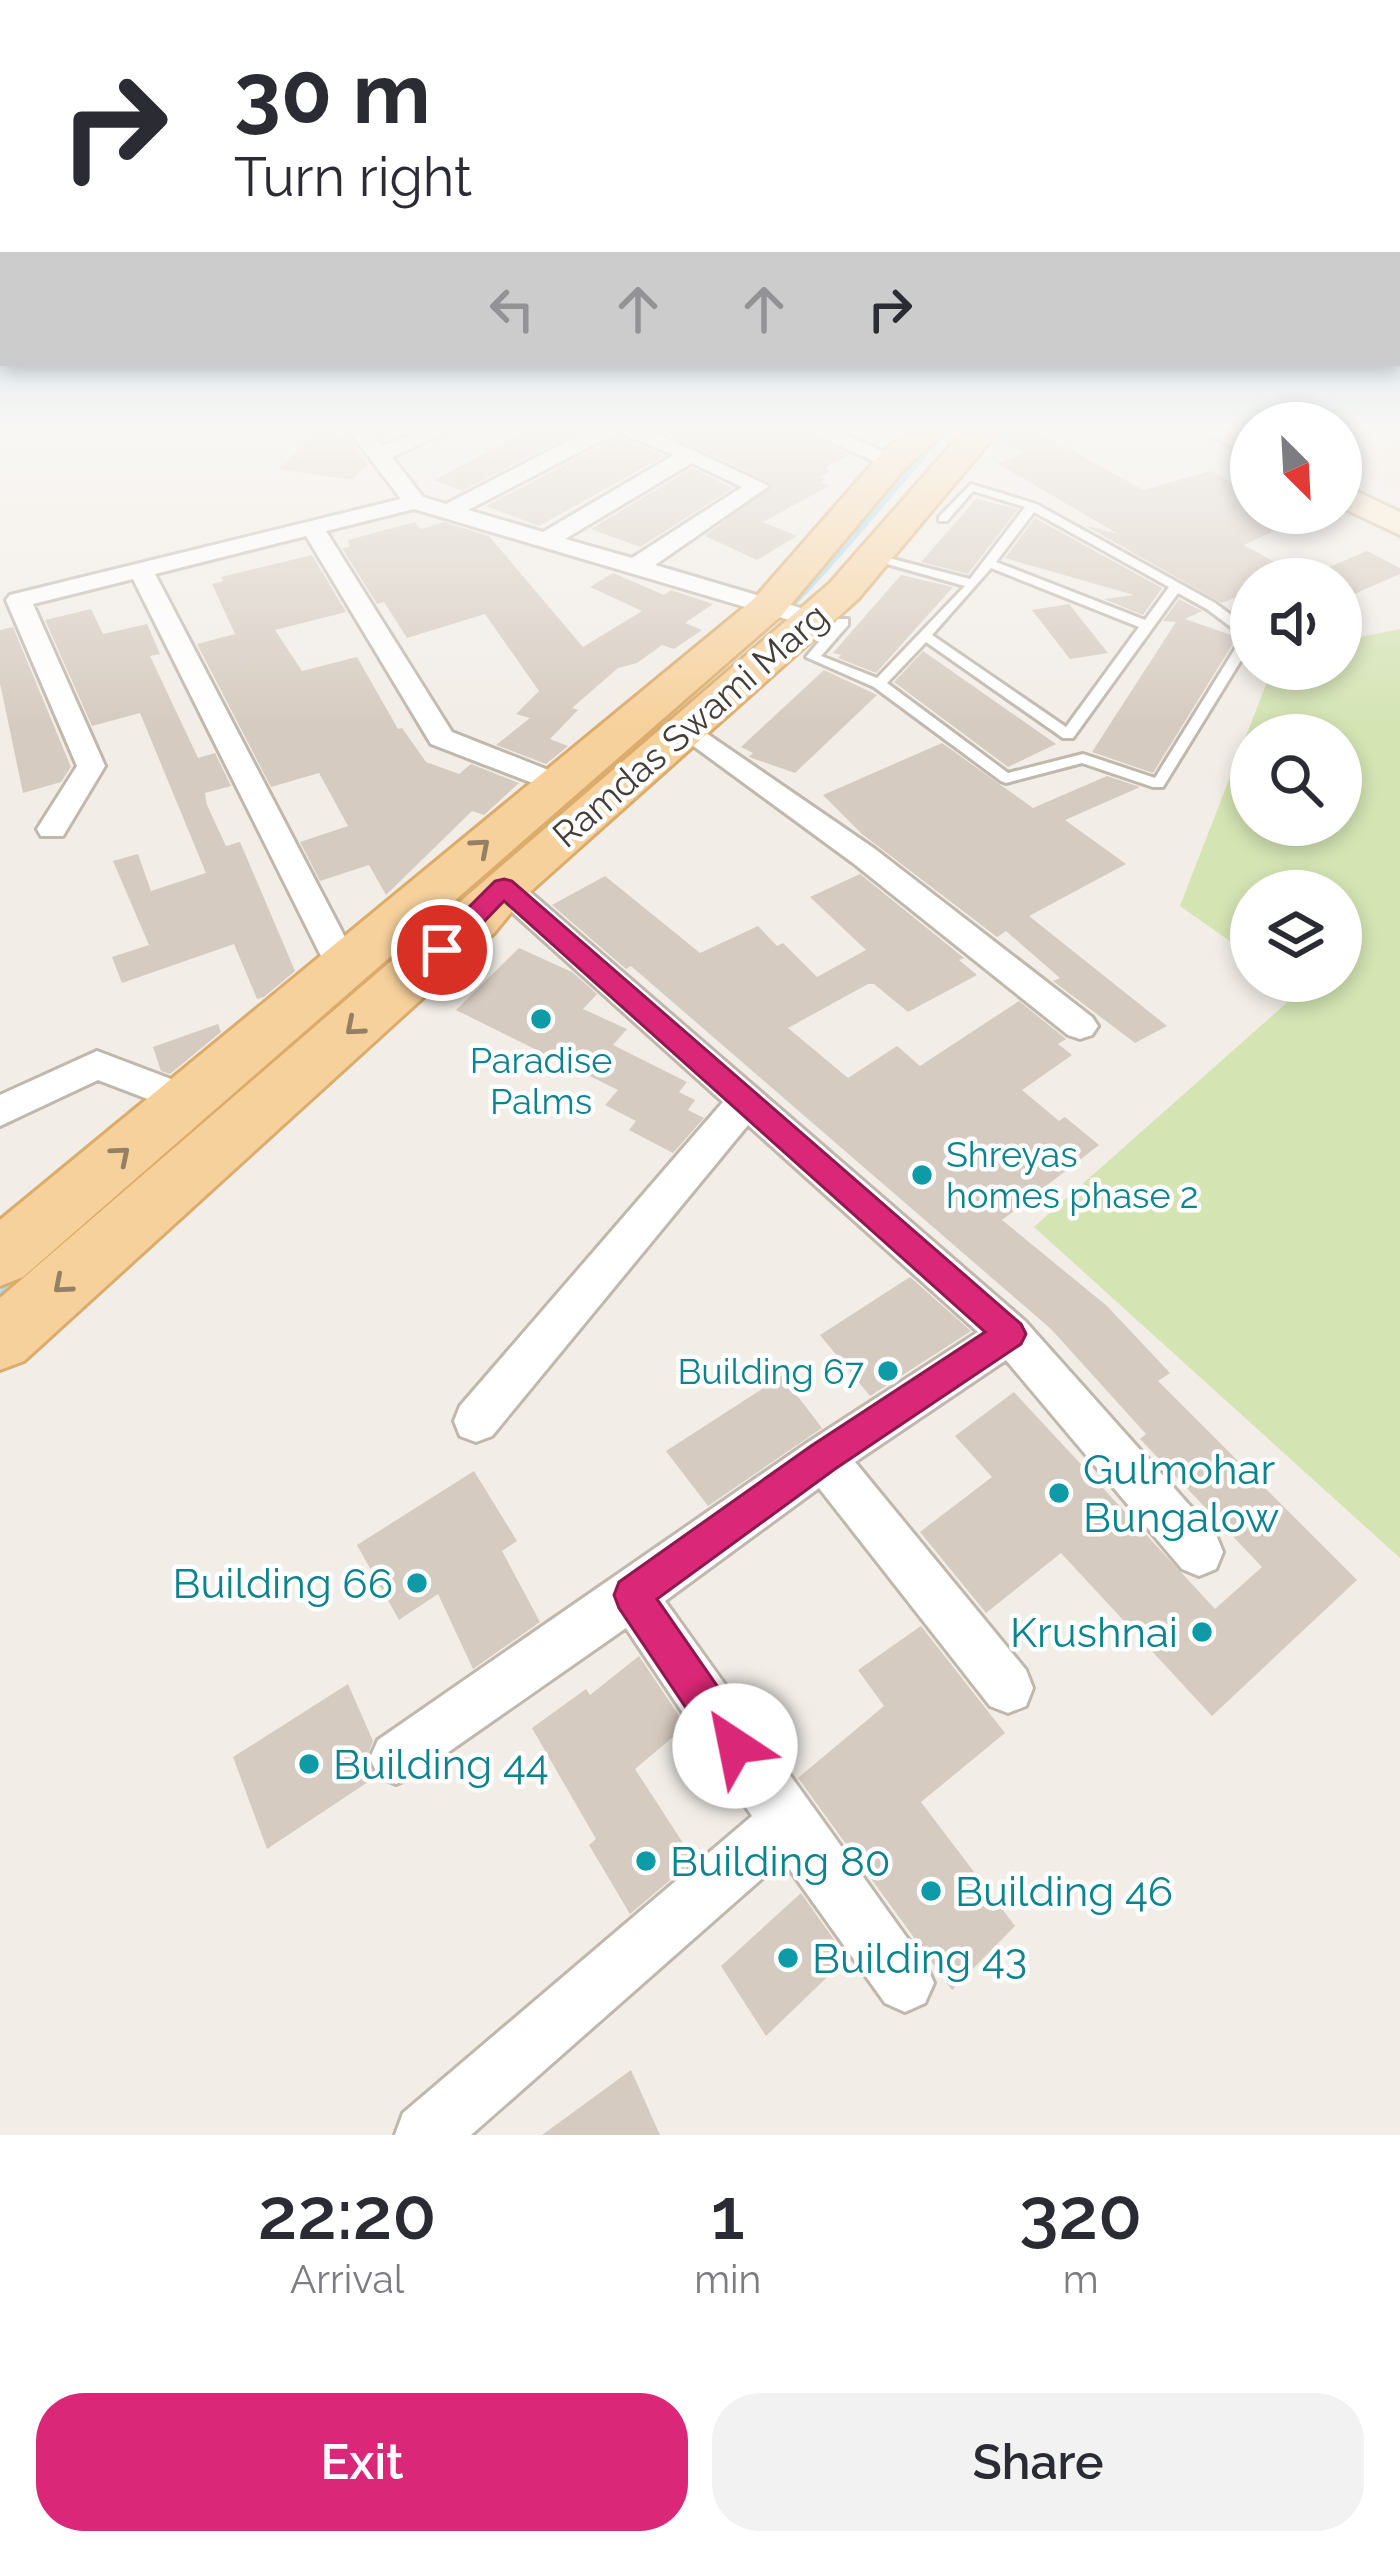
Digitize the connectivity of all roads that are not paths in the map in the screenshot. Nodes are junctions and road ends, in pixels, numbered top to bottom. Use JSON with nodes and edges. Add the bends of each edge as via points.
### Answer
{"nodes":[{"id":1,"x":322,"y":527,"type":"edge"},
{"id":2,"x":497,"y":527,"type":"edge"},
{"id":3,"x":569,"y":527,"type":"edge"},
{"id":4,"x":696,"y":527,"type":"edge"},
{"id":5,"x":852,"y":527,"type":"edge"},
{"id":6,"x":900,"y":527,"type":"edge"},
{"id":7,"x":1016,"y":527,"type":"edge"},
{"id":8,"x":1067,"y":527,"type":"edge"},
{"id":9,"x":313,"y":529,"type":"junction"},
{"id":10,"x":545,"y":541,"type":"junction"},
{"id":11,"x":877,"y":556,"type":"junction"},
{"id":12,"x":988,"y":563,"type":"junction"},
{"id":13,"x":634,"y":567,"type":"junction"},
{"id":14,"x":141,"y":570,"type":"junction"},
{"id":15,"x":973,"y":584,"type":"junction"},
{"id":16,"x":1174,"y":589,"type":"junction"},
{"id":17,"x":10,"y":602,"type":"edge"},
{"id":18,"x":799,"y":615,"type":"junction"},
{"id":19,"x":1147,"y":626,"type":"junction"},
{"id":20,"x":924,"y":635,"type":"junction"},
{"id":21,"x":879,"y":684,"type":"junction"},
{"id":22,"x":687,"y":728,"type":"junction"},
{"id":23,"x":1068,"y":735,"type":"junction"},
{"id":24,"x":1083,"y":758,"type":"junction"},
{"id":25,"x":556,"y":783,"type":"junction"},
{"id":26,"x":52,"y":829,"type":"dead end"},
{"id":27,"x":504,"y":887,"type":"junction"},
{"id":28,"x":343,"y":966,"type":"junction"},
{"id":29,"x":1080,"y":1026,"type":"dead end"},
{"id":30,"x":748,"y":1099,"type":"junction"},
{"id":31,"x":187,"y":1100,"type":"junction"},
{"id":32,"x":0,"y":1111,"type":"edge"},
{"id":33,"x":0,"y":1258,"type":"edge"},
{"id":34,"x":1010,"y":1334,"type":"junction"},
{"id":35,"x":0,"y":1340,"type":"edge"},
{"id":36,"x":476,"y":1421,"type":"dead end"},
{"id":37,"x":823,"y":1458,"type":"junction"},
{"id":38,"x":1199,"y":1552,"type":"dead end"},
{"id":39,"x":632,"y":1595,"type":"junction"},
{"id":40,"x":1008,"y":1688,"type":"dead end"},
{"id":41,"x":396,"y":1758,"type":"dead end"},
{"id":42,"x":787,"y":1821,"type":"junction"},
{"id":43,"x":905,"y":1982,"type":"dead end"},
{"id":44,"x":425,"y":2135,"type":"edge"}],
"edges":[{"from":1,"to":9,"type":"street"},
{"from":2,"to":10,"type":"street"},
{"from":3,"to":10,"type":"street"},
{"from":4,"to":13,"type":"street"},
{"from":5,"to":18,"type":"main road"},
{"from":6,"to":11,"type":"main road","name":"Ramdas Swami Marg"},
{"from":7,"to":12,"type":"lane"},
{"from":8,"to":16,"type":"lane"},
{"from":9,"to":14,"type":"street"},
{"from":9,"to":25,"type":"street","via":[[441,738]]},
{"from":10,"to":13,"type":"street"},
{"from":11,"to":15,"type":"lane"},
{"from":11,"to":18,"type":"main road","name":"Ramdas Swami Marg"},
{"from":12,"to":15,"type":"lane"},
{"from":12,"to":19,"type":"lane"},
{"from":13,"to":18,"type":"street"},
{"from":14,"to":17,"type":"street"},
{"from":14,"to":28,"type":"street"},
{"from":15,"to":20,"type":"lane"},
{"from":16,"to":19,"type":"lane"},
{"from":16,"to":24,"type":"lane","via":[[1250,635],[1158,784]]},
{"from":17,"to":26,"type":"street","via":[[91,766]]},
{"from":18,"to":21,"type":"lane","via":[[812,657]]},
{"from":18,"to":22,"type":"main road","name":"Ramdas Swami Marg"},
{"from":18,"to":25,"type":"main road"},
{"from":19,"to":23,"type":"lane"},
{"from":20,"to":21,"type":"lane"},
{"from":20,"to":23,"type":"lane"},
{"from":21,"to":24,"type":"lane","via":[[1006,778]]},
{"from":22,"to":27,"type":"main road","name":"Ramdas Swami Marg"},
{"from":22,"to":29,"type":"street"},
{"from":23,"to":24,"type":"lane"},
{"from":28,"to":25,"type":"main road","one_way":true},
{"from":27,"to":30,"type":"street"},
{"from":27,"to":35,"type":"main road","name":"Ramdas Swami Marg","one_way":true},
{"from":28,"to":31,"type":"main road"},
{"from":30,"to":34,"type":"street"},
{"from":30,"to":36,"type":"street"},
{"from":31,"to":32,"type":"street","via":[[97,1065]]},
{"from":33,"to":31,"type":"main road","one_way":true},
{"from":34,"to":37,"type":"street"},
{"from":34,"to":38,"type":"street"},
{"from":37,"to":39,"type":"street"},
{"from":37,"to":40,"type":"street"},
{"from":39,"to":41,"type":"street"},
{"from":39,"to":42,"type":"street"},
{"from":42,"to":43,"type":"street"},
{"from":42,"to":44,"type":"street"}]}
